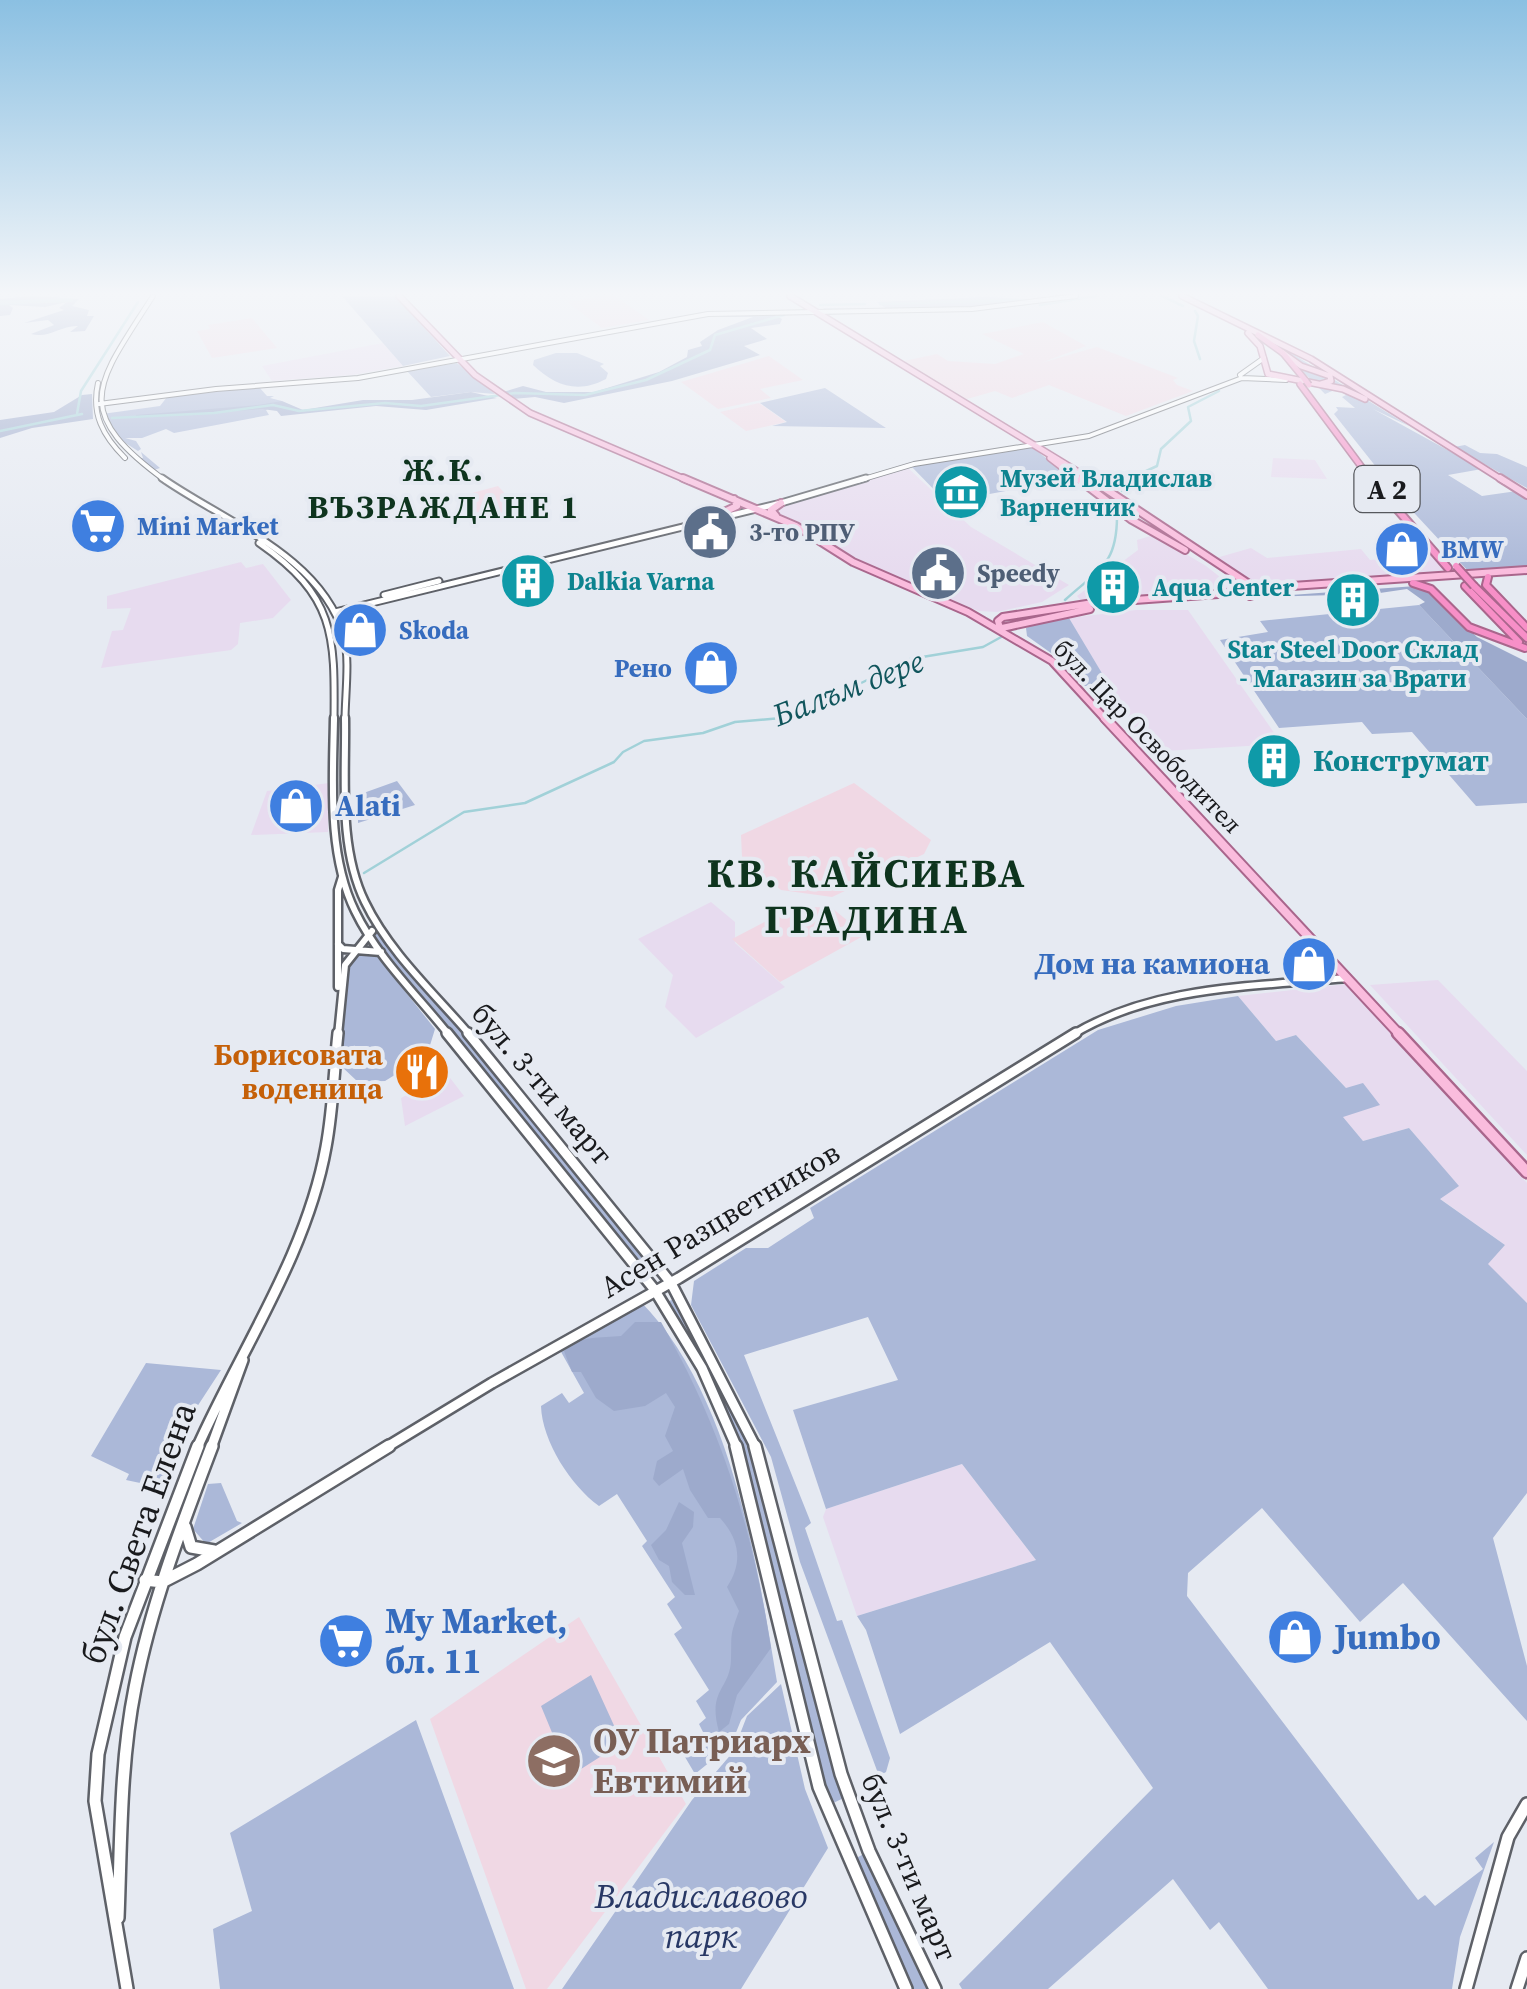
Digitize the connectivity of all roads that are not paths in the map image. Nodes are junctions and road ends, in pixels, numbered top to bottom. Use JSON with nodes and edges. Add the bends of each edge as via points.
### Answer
{"nodes":[{"id":1,"x":98,"y":389,"type":"edge"},
{"id":2,"x":225,"y":389,"type":"edge"},
{"id":3,"x":493,"y":389,"type":"edge"},
{"id":4,"x":944,"y":389,"type":"edge"},
{"id":5,"x":948,"y":389,"type":"edge"},
{"id":6,"x":1205,"y":389,"type":"edge"},
{"id":7,"x":1213,"y":389,"type":"edge"},
{"id":8,"x":1310,"y":389,"type":"edge"},
{"id":9,"x":1333,"y":389,"type":"edge"},
{"id":10,"x":1358,"y":389,"type":"edge"},
{"id":11,"x":97,"y":403,"type":"junction"},
{"id":12,"x":1424,"y":432,"type":"junction"},
{"id":13,"x":1033,"y":442,"type":"junction"},
{"id":14,"x":1527,"y":495,"type":"edge"},
{"id":15,"x":734,"y":499,"type":"junction"},
{"id":16,"x":781,"y":502,"type":"junction"},
{"id":17,"x":754,"y":507,"type":"junction"},
{"id":18,"x":724,"y":512,"type":"junction"},
{"id":19,"x":1144,"y":514,"type":"junction"},
{"id":20,"x":1125,"y":515,"type":"junction"},
{"id":21,"x":778,"y":518,"type":"junction"},
{"id":22,"x":1140,"y":526,"type":"junction"},
{"id":23,"x":1160,"y":526,"type":"junction"},
{"id":24,"x":1527,"y":572,"type":"edge"},
{"id":25,"x":1488,"y":578,"type":"junction"},
{"id":26,"x":1413,"y":583,"type":"joint"},
{"id":27,"x":1434,"y":585,"type":"junction"},
{"id":28,"x":1252,"y":586,"type":"junction"},
{"id":29,"x":1470,"y":586,"type":"junction"},
{"id":30,"x":1262,"y":591,"type":"junction"},
{"id":31,"x":1243,"y":592,"type":"junction"},
{"id":32,"x":335,"y":610,"type":"junction"},
{"id":33,"x":325,"y":612,"type":"junction"},
{"id":34,"x":968,"y":612,"type":"junction"},
{"id":35,"x":1026,"y":612,"type":"junction"},
{"id":36,"x":1008,"y":616,"type":"junction"},
{"id":37,"x":1038,"y":620,"type":"junction"},
{"id":38,"x":1499,"y":622,"type":"junction"},
{"id":39,"x":1018,"y":625,"type":"junction"},
{"id":40,"x":1000,"y":628,"type":"junction"},
{"id":41,"x":1527,"y":628,"type":"edge"},
{"id":42,"x":1480,"y":632,"type":"junction"},
{"id":43,"x":344,"y":637,"type":"junction"},
{"id":44,"x":332,"y":638,"type":"junction"},
{"id":45,"x":1527,"y":638,"type":"edge"},
{"id":46,"x":1028,"y":644,"type":"junction"},
{"id":47,"x":1526,"y":649,"type":"edge"},
{"id":48,"x":336,"y":780,"type":"junction"},
{"id":49,"x":346,"y":783,"type":"junction"},
{"id":50,"x":348,"y":833,"type":"junction"},
{"id":51,"x":337,"y":836,"type":"junction"},
{"id":52,"x":343,"y":873,"type":"junction"},
{"id":53,"x":376,"y":924,"type":"junction"},
{"id":54,"x":370,"y":935,"type":"junction"},
{"id":55,"x":338,"y":944,"type":"junction"},
{"id":56,"x":355,"y":949,"type":"junction"},
{"id":57,"x":382,"y":952,"type":"junction"},
{"id":58,"x":1348,"y":978,"type":"junction"},
{"id":59,"x":338,"y":1013,"type":"junction"},
{"id":60,"x":1527,"y":1172,"type":"edge"},
{"id":61,"x":671,"y":1284,"type":"junction"},
{"id":62,"x":654,"y":1289,"type":"junction"},
{"id":63,"x":249,"y":1342,"type":"junction"},
{"id":64,"x":185,"y":1526,"type":"junction"},
{"id":65,"x":218,"y":1550,"type":"junction"},
{"id":66,"x":145,"y":1580,"type":"junction"},
{"id":67,"x":162,"y":1582,"type":"junction"},
{"id":68,"x":1527,"y":1804,"type":"edge"},
{"id":69,"x":117,"y":1928,"type":"junction"},
{"id":70,"x":1527,"y":1958,"type":"edge"},
{"id":71,"x":127,"y":1989,"type":"edge"},
{"id":72,"x":906,"y":1989,"type":"edge"},
{"id":73,"x":935,"y":1989,"type":"edge"},
{"id":74,"x":1466,"y":1989,"type":"edge"},
{"id":75,"x":1517,"y":1989,"type":"edge"}],
"edges":[{"from":1,"to":11,"type":"street"},
{"from":2,"to":11,"type":"street"},
{"from":3,"to":15,"type":"main road","name":"бул. Цар Освободител","via":[[559,428]]},
{"from":4,"to":13,"type":"main road"},
{"from":5,"to":13,"type":"main road"},
{"from":6,"to":13,"type":"street","via":[[1083,434]]},
{"from":7,"to":13,"type":"street","via":[[1088,436]]},
{"from":8,"to":29,"type":"highway","number":"A 2","bridge":true},
{"from":9,"to":12,"type":"main road"},
{"from":10,"to":12,"type":"main road"},
{"from":11,"to":32,"type":"street","name":"бул. 3-ти март","via":[[132,457],[294,561]]},
{"from":11,"to":33,"type":"street","name":"бул. 3-ти март","via":[[108,442],[126,459],[292,566]]},
{"from":12,"to":14,"type":"main road"},
{"from":13,"to":16,"type":"street","via":[[914,464]]},
{"from":13,"to":17,"type":"street","via":[[928,458]]},
{"from":13,"to":19,"type":"main road"},
{"from":13,"to":20,"type":"main road"},
{"from":15,"to":17,"type":"main road","name":"бул. Цар Освободител"},
{"from":15,"to":18,"type":"main road","via":[[737,506]]},
{"from":16,"to":17,"type":"street"},
{"from":16,"to":21,"type":"main road","via":[[771,510]]},
{"from":17,"to":18,"type":"street"},
{"from":17,"to":21,"type":"main road","name":"бул. Цар Освободител"},
{"from":17,"to":32,"type":"street"},
{"from":18,"to":32,"type":"street"},
{"from":19,"to":20,"type":"main road","via":[[1141,520]]},
{"from":19,"to":23,"type":"main road"},
{"from":20,"to":22,"type":"main road"},
{"from":21,"to":34,"type":"main road","name":"бул. Цар Освободител","via":[[863,567]]},
{"from":22,"to":23,"type":"main road"},
{"from":22,"to":31,"type":"main road"},
{"from":23,"to":28,"type":"main road"},
{"from":24,"to":25,"type":"main road"},
{"from":24,"to":30,"type":"main road"},
{"from":25,"to":27,"type":"main road"},
{"from":25,"to":41,"type":"highway","via":[[1486,584]]},
{"from":26,"to":27,"type":"highway"},
{"from":26,"to":30,"type":"main road"},
{"from":27,"to":42,"type":"highway","via":[[1465,624]]},
{"from":28,"to":30,"type":"main road"},
{"from":28,"to":31,"type":"main road"},
{"from":29,"to":38,"type":"highway","number":"A 2"},
{"from":29,"to":45,"type":"highway","number":"A 2"},
{"from":30,"to":31,"type":"main road"},
{"from":31,"to":35,"type":"main road"},
{"from":31,"to":37,"type":"main road"},
{"from":32,"to":33,"type":"street"},
{"from":32,"to":43,"type":"street","name":"бул. 3-ти март"},
{"from":33,"to":44,"type":"street","name":"бул. 3-ти март"},
{"from":34,"to":35,"type":"main road"},
{"from":34,"to":40,"type":"main road","name":"бул. Цар Освободител"},
{"from":35,"to":36,"type":"main road"},
{"from":36,"to":39,"type":"main road","via":[[1004,621]]},
{"from":36,"to":40,"type":"main road","via":[[999,620]]},
{"from":37,"to":39,"type":"main road"},
{"from":37,"to":46,"type":"main road","via":[[1021,630]]},
{"from":38,"to":42,"type":"highway"},
{"from":38,"to":47,"type":"highway","number":"A 2"},
{"from":39,"to":40,"type":"main road"},
{"from":40,"to":46,"type":"main road","name":"бул. Цар Освободител"},
{"from":42,"to":47,"type":"highway"},
{"from":43,"to":44,"type":"street"},
{"from":43,"to":49,"type":"street","name":"бул. 3-ти март"},
{"from":44,"to":48,"type":"street","name":"бул. 3-ти март"},
{"from":46,"to":58,"type":"main road","name":"бул. Цар Освободител","via":[[1082,689]]},
{"from":48,"to":49,"type":"street"},
{"from":48,"to":51,"type":"street","name":"бул. 3-ти март"},
{"from":49,"to":50,"type":"street","name":"бул. 3-ти март"},
{"from":50,"to":51,"type":"street"},
{"from":50,"to":53,"type":"street","name":"бул. 3-ти март","via":[[359,888]]},
{"from":51,"to":52,"type":"street","name":"бул. 3-ти март"},
{"from":52,"to":54,"type":"street","name":"бул. 3-ти март"},
{"from":52,"to":55,"type":"street","name":"бул. Света Елена"},
{"from":53,"to":54,"type":"street","name":"бул. Света Елена"},
{"from":53,"to":61,"type":"street","name":"бул. 3-ти март"},
{"from":54,"to":56,"type":"street","name":"бул. Света Елена"},
{"from":54,"to":57,"type":"street","name":"бул. 3-ти март"},
{"from":55,"to":56,"type":"street"},
{"from":55,"to":59,"type":"street","name":"бул. Света Елена"},
{"from":56,"to":57,"type":"street"},
{"from":56,"to":59,"type":"street","name":"бул. Света Елена","via":[[345,965]]},
{"from":57,"to":62,"type":"street","name":"бул. 3-ти март"},
{"from":58,"to":60,"type":"main road","name":"бул. Цар Освободител"},
{"from":58,"to":61,"type":"street","name":"Асен Разцветников","via":[[1216,989],[1118,1011]]},
{"from":59,"to":63,"type":"street","name":"бул. Света Елена","via":[[323,1162],[304,1223]]},
{"from":61,"to":62,"type":"street","name":"Асен Разцветников"},
{"from":61,"to":73,"type":"street","name":"бул. 3-ти март","via":[[760,1456],[842,1774],[869,1851]]},
{"from":62,"to":65,"type":"street","name":"Асен Разцветников"},
{"from":62,"to":72,"type":"street","name":"бул. 3-ти март","via":[[730,1425],[819,1788]]},
{"from":63,"to":64,"type":"street","name":"бул. Света Елена"},
{"from":63,"to":66,"type":"street","name":"бул. Света Елена","via":[[203,1431]]},
{"from":64,"to":65,"type":"street","via":[[191,1547]]},
{"from":64,"to":67,"type":"street","name":"бул. Света Елена"},
{"from":65,"to":67,"type":"street","name":"Асен Разцветников"},
{"from":66,"to":67,"type":"street"},
{"from":66,"to":69,"type":"street","name":"бул. Света Елена","via":[[124,1637],[97,1767],[95,1801]]},
{"from":67,"to":69,"type":"street","name":"бул. Света Елена","via":[[124,1764]]},
{"from":68,"to":74,"type":"street","via":[[1508,1837]]},
{"from":69,"to":71,"type":"street","name":"бул. Света Елена"},
{"from":70,"to":75,"type":"street"}]}
